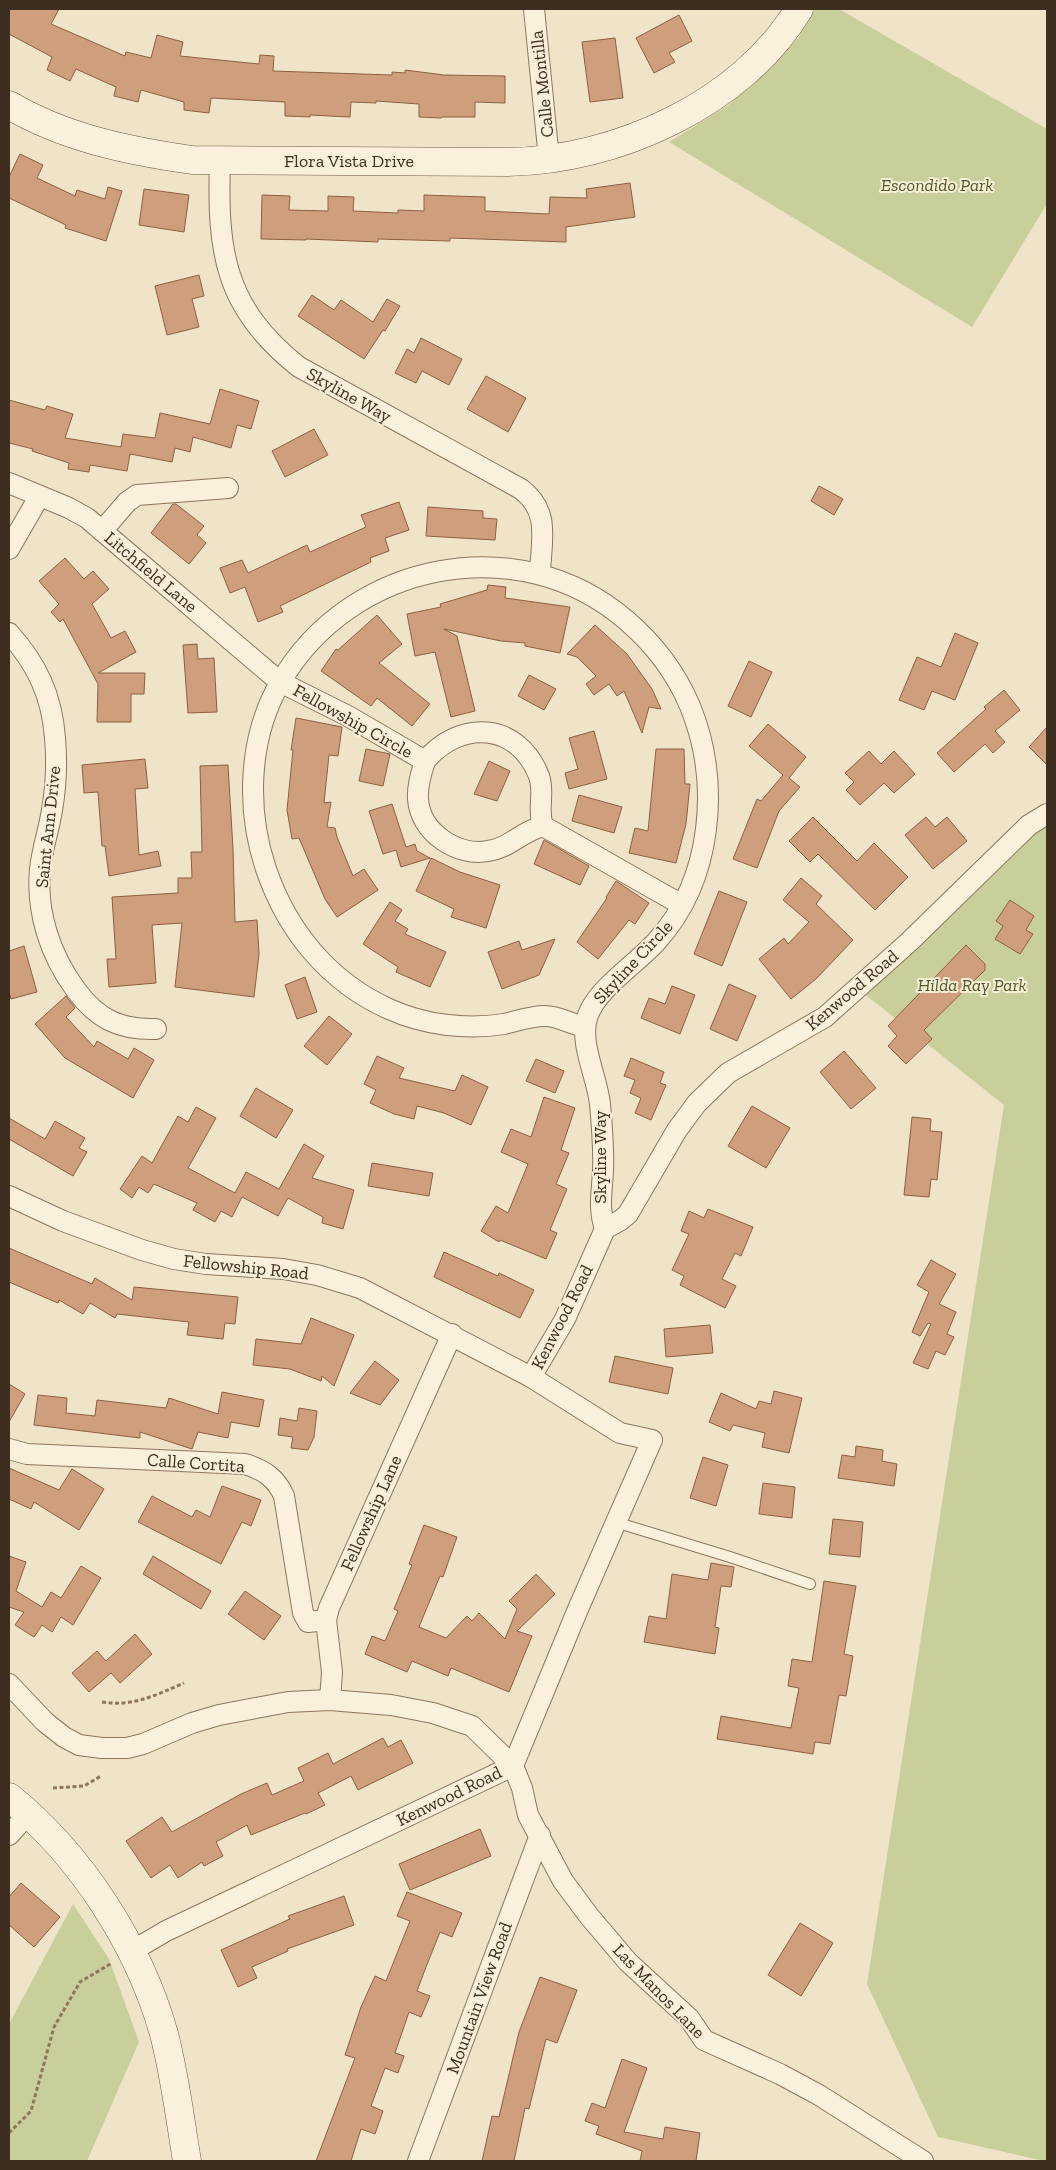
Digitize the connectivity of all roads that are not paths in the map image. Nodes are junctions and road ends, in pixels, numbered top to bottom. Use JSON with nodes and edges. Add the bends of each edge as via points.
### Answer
{"nodes":[{"id":1,"x":534,"y":9,"type":"edge"},
{"id":2,"x":799,"y":9,"type":"edge"},
{"id":3,"x":9,"y":105,"type":"edge"},
{"id":4,"x":549,"y":159,"type":"junction"},
{"id":5,"x":220,"y":161,"type":"junction"},
{"id":6,"x":9,"y":483,"type":"edge"},
{"id":7,"x":228,"y":488,"type":"dead end"},
{"id":8,"x":39,"y":497,"type":"junction"},
{"id":9,"x":102,"y":531,"type":"junction"},
{"id":10,"x":9,"y":549,"type":"edge"},
{"id":11,"x":540,"y":574,"type":"junction"},
{"id":12,"x":9,"y":634,"type":"edge"},
{"id":13,"x":280,"y":682,"type":"junction"},
{"id":14,"x":424,"y":761,"type":"junction"},
{"id":15,"x":1047,"y":814,"type":"edge"},
{"id":16,"x":543,"y":826,"type":"junction"},
{"id":17,"x":682,"y":905,"type":"junction"},
{"id":18,"x":584,"y":1027,"type":"junction"},
{"id":19,"x":156,"y":1029,"type":"dead end"},
{"id":20,"x":9,"y":1196,"type":"edge"},
{"id":21,"x":605,"y":1229,"type":"junction"},
{"id":22,"x":452,"y":1334,"type":"junction"},
{"id":23,"x":531,"y":1377,"type":"junction"},
{"id":24,"x":9,"y":1449,"type":"edge"},
{"id":25,"x":615,"y":1522,"type":"junction"},
{"id":26,"x":810,"y":1584,"type":"dead end"},
{"id":27,"x":326,"y":1620,"type":"junction"},
{"id":28,"x":9,"y":1684,"type":"edge"},
{"id":29,"x":330,"y":1700,"type":"junction"},
{"id":30,"x":513,"y":1766,"type":"junction"},
{"id":31,"x":18,"y":1805,"type":"edge"},
{"id":32,"x":9,"y":1835,"type":"edge"},
{"id":33,"x":540,"y":1835,"type":"junction"},
{"id":34,"x":124,"y":1956,"type":"junction"},
{"id":35,"x":187,"y":2161,"type":"edge"},
{"id":36,"x":418,"y":2161,"type":"edge"},
{"id":37,"x":923,"y":2161,"type":"edge"}],
"edges":[{"from":1,"to":4,"type":"street","name":"Calle Montilla"},
{"from":2,"to":4,"type":"street","name":"Flora Vista Drive","via":[[780,36],[751,66],[690,111],[623,142],[587,153]]},
{"from":3,"to":5,"type":"street","name":"Flora Vista Drive","via":[[65,131],[112,146],[153,155]]},
{"from":4,"to":5,"type":"street","name":"Flora Vista Drive","via":[[507,162]]},
{"from":5,"to":11,"type":"street","name":"Skyline Way","via":[[218,211],[228,271],[250,316],[262,332],[299,367],[530,495],[541,513]]},
{"from":6,"to":8,"type":"street","name":"Litchfield Lane"},
{"from":7,"to":9,"type":"street","via":[[137,495]]},
{"from":8,"to":9,"type":"street","name":"Litchfield Lane","via":[[69,508]]},
{"from":8,"to":10,"type":"street"},
{"from":9,"to":13,"type":"street","name":"Litchfield Lane"},
{"from":11,"to":13,"type":"street","name":"Skyline Circle","via":[[476,566],[440,570],[394,584],[361,600],[332,621],[309,643]]},
{"from":11,"to":17,"type":"street","name":"Skyline Circle","via":[[585,591],[612,608],[652,645],[674,674],[689,703],[706,761],[708,797],[703,846]]},
{"from":12,"to":19,"type":"street","name":"Saint Ann Drive","via":[[40,674],[55,738],[53,800],[40,869],[40,898],[45,927],[57,961],[85,1002],[109,1022],[132,1028]]},
{"from":13,"to":14,"type":"street","name":"Fellowship Circle","via":[[348,716]]},
{"from":13,"to":18,"type":"street","name":"Skyline Circle","via":[[262,726],[253,786],[255,820],[261,854],[272,887],[288,918],[313,953],[362,996],[412,1018],[466,1026],[499,1025],[551,1016]]},
{"from":14,"to":16,"type":"street","name":"Fellowship Circle","via":[[446,742],[463,734],[483,732],[510,740],[526,752],[539,778]]},
{"from":14,"to":16,"type":"street","name":"Fellowship Circle","via":[[418,799],[420,808],[434,833],[450,845],[468,851],[487,852],[505,846],[529,829]]},
{"from":15,"to":21,"type":"street","name":"Kenwood Road","via":[[1029,825],[909,942],[825,1017],[728,1073],[697,1102],[628,1214]]},
{"from":16,"to":17,"type":"street"},
{"from":17,"to":18,"type":"street","name":"Skyline Circle","via":[[653,945],[604,991],[590,1009]]},
{"from":18,"to":21,"type":"street","name":"Skyline Way","via":[[601,1115],[603,1170],[600,1207]]},
{"from":20,"to":22,"type":"street","name":"Fellowship Road","via":[[72,1224],[174,1259],[283,1268],[360,1288]]},
{"from":21,"to":23,"type":"street","name":"Kenwood Road","via":[[565,1320]]},
{"from":22,"to":23,"type":"street","name":"Fellowship Road"},
{"from":22,"to":27,"type":"street","name":"Fellowship Lane"},
{"from":23,"to":25,"type":"street","name":"Kenwood Road","via":[[620,1433],[652,1440]]},
{"from":24,"to":27,"type":"street","name":"Calle Cortita","via":[[28,1454],[246,1464],[265,1471],[280,1486],[286,1501],[303,1613],[308,1622]]},
{"from":25,"to":26,"type":"lane"},
{"from":25,"to":30,"type":"street","name":"Kenwood Road"},
{"from":27,"to":29,"type":"street","name":"Fellowship Lane","via":[[332,1672]]},
{"from":28,"to":29,"type":"street","via":[[64,1737],[79,1745],[102,1748],[143,1744],[219,1715],[260,1706]]},
{"from":29,"to":30,"type":"street","via":[[391,1705],[432,1713],[472,1726]]},
{"from":30,"to":33,"type":"street","name":"Las Manos Lane","via":[[528,1815]]},
{"from":30,"to":34,"type":"street","name":"Kenwood Road","via":[[166,1931]]},
{"from":31,"to":32,"type":"street"},
{"from":31,"to":34,"type":"street","via":[[66,1855],[109,1911]]},
{"from":33,"to":36,"type":"street","name":"Mountain View Road"},
{"from":33,"to":37,"type":"street","name":"Las Manos Lane","via":[[563,1881],[589,1916],[628,1962],[689,2018],[704,2040],[819,2095]]},
{"from":34,"to":35,"type":"street","via":[[150,1991],[164,2035]]}]}
